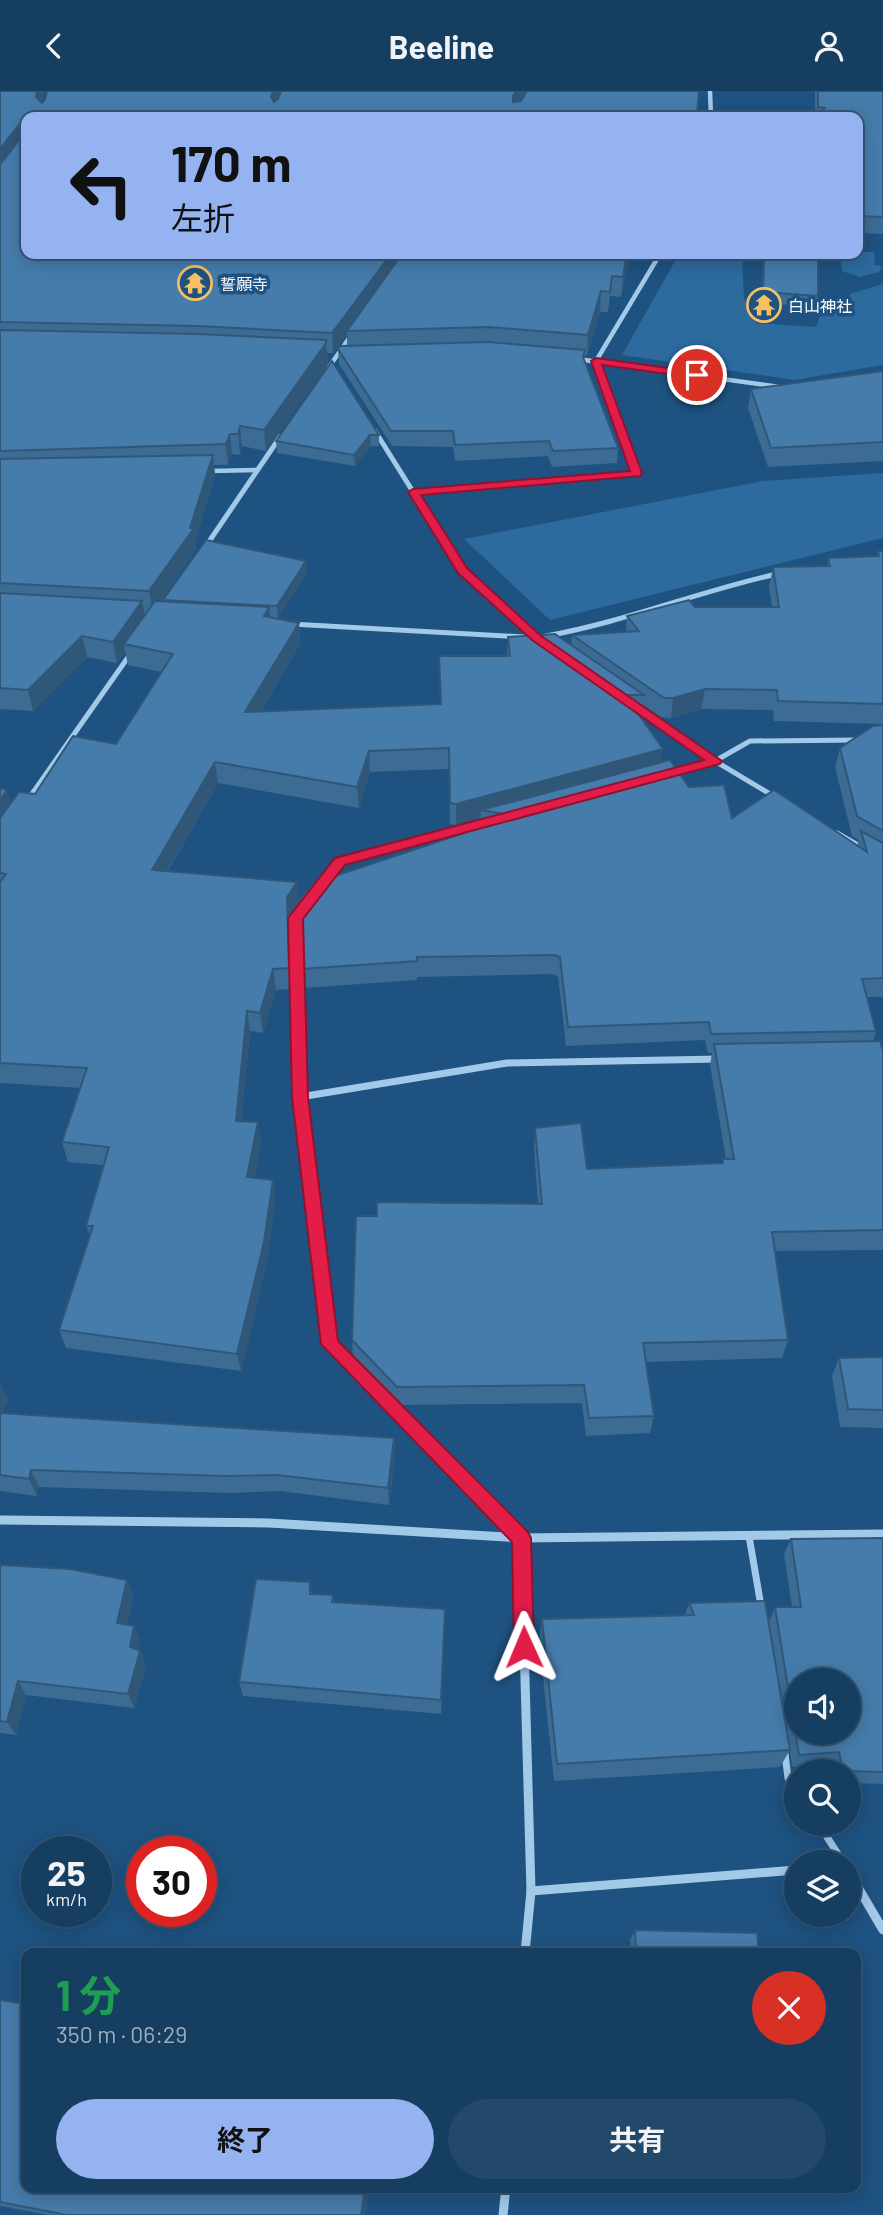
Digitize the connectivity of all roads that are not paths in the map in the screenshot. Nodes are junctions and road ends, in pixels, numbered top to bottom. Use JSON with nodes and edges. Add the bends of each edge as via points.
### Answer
{"nodes":[{"id":1,"x":710,"y":91,"type":"edge"},
{"id":2,"x":711,"y":112,"type":"edge"},
{"id":3,"x":657,"y":259,"type":"edge"},
{"id":4,"x":358,"y":326,"type":"edge"},
{"id":5,"x":322,"y":356,"type":"edge"},
{"id":6,"x":349,"y":357,"type":"edge"},
{"id":7,"x":569,"y":359,"type":"edge"},
{"id":8,"x":333,"y":360,"type":"junction"},
{"id":9,"x":596,"y":361,"type":"junction"},
{"id":10,"x":324,"y":373,"type":"edge"},
{"id":11,"x":339,"y":374,"type":"edge"},
{"id":12,"x":784,"y":388,"type":"edge"},
{"id":13,"x":369,"y":421,"type":"edge"},
{"id":14,"x":287,"y":427,"type":"edge"},
{"id":15,"x":257,"y":470,"type":"junction"},
{"id":16,"x":202,"y":472,"type":"edge"},
{"id":17,"x":413,"y":492,"type":"junction"},
{"id":18,"x":203,"y":549,"type":"edge"},
{"id":19,"x":780,"y":574,"type":"edge"},
{"id":20,"x":279,"y":623,"type":"edge"},
{"id":21,"x":536,"y":638,"type":"junction"},
{"id":22,"x":547,"y":645,"type":"edge"},
{"id":23,"x":134,"y":650,"type":"edge"},
{"id":24,"x":626,"y":699,"type":"edge"},
{"id":25,"x":870,"y":740,"type":"edge"},
{"id":26,"x":715,"y":761,"type":"junction"},
{"id":27,"x":663,"y":775,"type":"edge"},
{"id":28,"x":787,"y":804,"type":"edge"},
{"id":29,"x":24,"y":805,"type":"edge"},
{"id":30,"x":494,"y":819,"type":"edge"},
{"id":31,"x":835,"y":832,"type":"edge"},
{"id":32,"x":871,"y":853,"type":"edge"},
{"id":33,"x":318,"y":890,"type":"edge"},
{"id":34,"x":310,"y":899,"type":"edge"},
{"id":35,"x":730,"y":1059,"type":"edge"},
{"id":36,"x":300,"y":1097,"type":"junction"},
{"id":37,"x":0,"y":1520,"type":"edge"},
{"id":38,"x":883,"y":1534,"type":"edge"},
{"id":39,"x":749,"y":1536,"type":"junction"},
{"id":40,"x":521,"y":1538,"type":"junction"},
{"id":41,"x":762,"y":1617,"type":"edge"},
{"id":42,"x":784,"y":1751,"type":"edge"},
{"id":43,"x":785,"y":1759,"type":"edge"},
{"id":44,"x":784,"y":1871,"type":"edge"},
{"id":45,"x":531,"y":1891,"type":"junction"},
{"id":46,"x":861,"y":1892,"type":"edge"},
{"id":47,"x":883,"y":1930,"type":"edge"},
{"id":48,"x":525,"y":1948,"type":"edge"},
{"id":49,"x":505,"y":2193,"type":"edge"},
{"id":50,"x":503,"y":2215,"type":"edge"}],
"edges":[{"from":1,"to":2,"type":"street"},
{"from":3,"to":9,"type":"street"},
{"from":4,"to":8,"type":"street"},
{"from":5,"to":8,"type":"lane"},
{"from":6,"to":8,"type":"street"},
{"from":7,"to":9,"type":"street"},
{"from":8,"to":10,"type":"street"},
{"from":8,"to":11,"type":"street"},
{"from":9,"to":12,"type":"street"},
{"from":9,"to":17,"type":"lane","via":[[636,473]]},
{"from":13,"to":17,"type":"street"},
{"from":14,"to":15,"type":"street"},
{"from":15,"to":16,"type":"lane"},
{"from":15,"to":18,"type":"street"},
{"from":17,"to":21,"type":"street","via":[[462,570]]},
{"from":19,"to":21,"type":"street","via":[[741,581],[575,632]]},
{"from":20,"to":21,"type":"street"},
{"from":21,"to":22,"type":"street"},
{"from":23,"to":29,"type":"street"},
{"from":24,"to":26,"type":"street"},
{"from":25,"to":26,"type":"street","via":[[750,741]]},
{"from":26,"to":27,"type":"street"},
{"from":26,"to":28,"type":"street"},
{"from":30,"to":33,"type":"street","via":[[340,862]]},
{"from":31,"to":32,"type":"street"},
{"from":34,"to":36,"type":"street","via":[[295,918]]},
{"from":35,"to":36,"type":"street","via":[[508,1063]]},
{"from":36,"to":40,"type":"street","via":[[330,1344]]},
{"from":37,"to":40,"type":"street","via":[[269,1523]]},
{"from":38,"to":39,"type":"street"},
{"from":39,"to":40,"type":"street"},
{"from":39,"to":41,"type":"lane"},
{"from":40,"to":45,"type":"street"},
{"from":42,"to":43,"type":"lane"},
{"from":44,"to":45,"type":"street"},
{"from":45,"to":48,"type":"street"},
{"from":46,"to":47,"type":"street"},
{"from":49,"to":50,"type":"street"}]}
